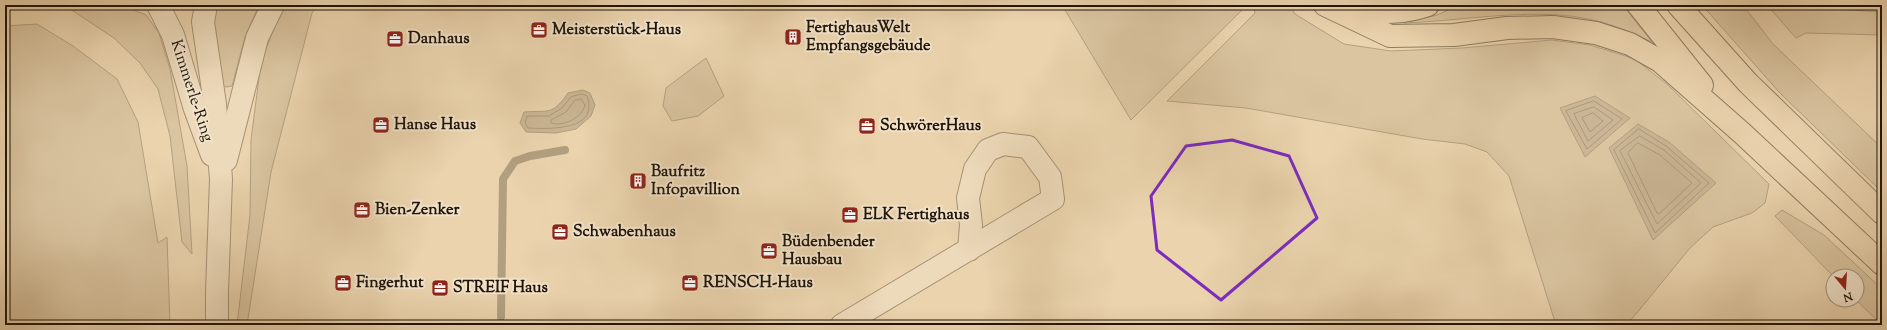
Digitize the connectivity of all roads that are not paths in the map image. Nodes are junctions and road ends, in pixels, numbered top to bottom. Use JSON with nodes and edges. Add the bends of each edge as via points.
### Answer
{"nodes":[{"id":1,"x":158,"y":5,"type":"edge"},
{"id":2,"x":206,"y":5,"type":"edge"},
{"id":3,"x":273,"y":5,"type":"edge"},
{"id":4,"x":1428,"y":5,"type":"edge"},
{"id":5,"x":1638,"y":5,"type":"edge"},
{"id":6,"x":1678,"y":5,"type":"edge"},
{"id":7,"x":1330,"y":8,"type":"edge"},
{"id":8,"x":1743,"y":134,"type":"junction"},
{"id":9,"x":221,"y":179,"type":"junction"},
{"id":10,"x":1882,"y":213,"type":"edge"},
{"id":11,"x":969,"y":250,"type":"junction"},
{"id":12,"x":1882,"y":264,"type":"edge"},
{"id":13,"x":218,"y":325,"type":"edge"},
{"id":14,"x":842,"y":325,"type":"edge"}],
"edges":[{"from":1,"to":9,"type":"street","name":"Kimmerle-Ring","via":[[173,35],[195,109]]},
{"from":2,"to":9,"type":"street","name":"Kimmerle-Ring","via":[[203,22],[215,104]]},
{"from":3,"to":9,"type":"street","via":[[257,38]]},
{"from":4,"to":7,"type":"main road","via":[[1390,13]]},
{"from":5,"to":8,"type":"main road"},
{"from":6,"to":10,"type":"main road","via":[[1748,83]]},
{"from":7,"to":8,"type":"main road","via":[[1390,36],[1454,35],[1507,28],[1553,27],[1596,33],[1630,44],[1660,61]]},
{"from":8,"to":12,"type":"main road"},
{"from":9,"to":13,"type":"street","name":"Kimmerle-Ring"},
{"from":11,"to":11,"type":"street","via":[[971,225],[968,198],[975,169],[988,150],[1002,144],[1028,147],[1050,177],[1053,199]]},
{"from":11,"to":14,"type":"street"}]}
